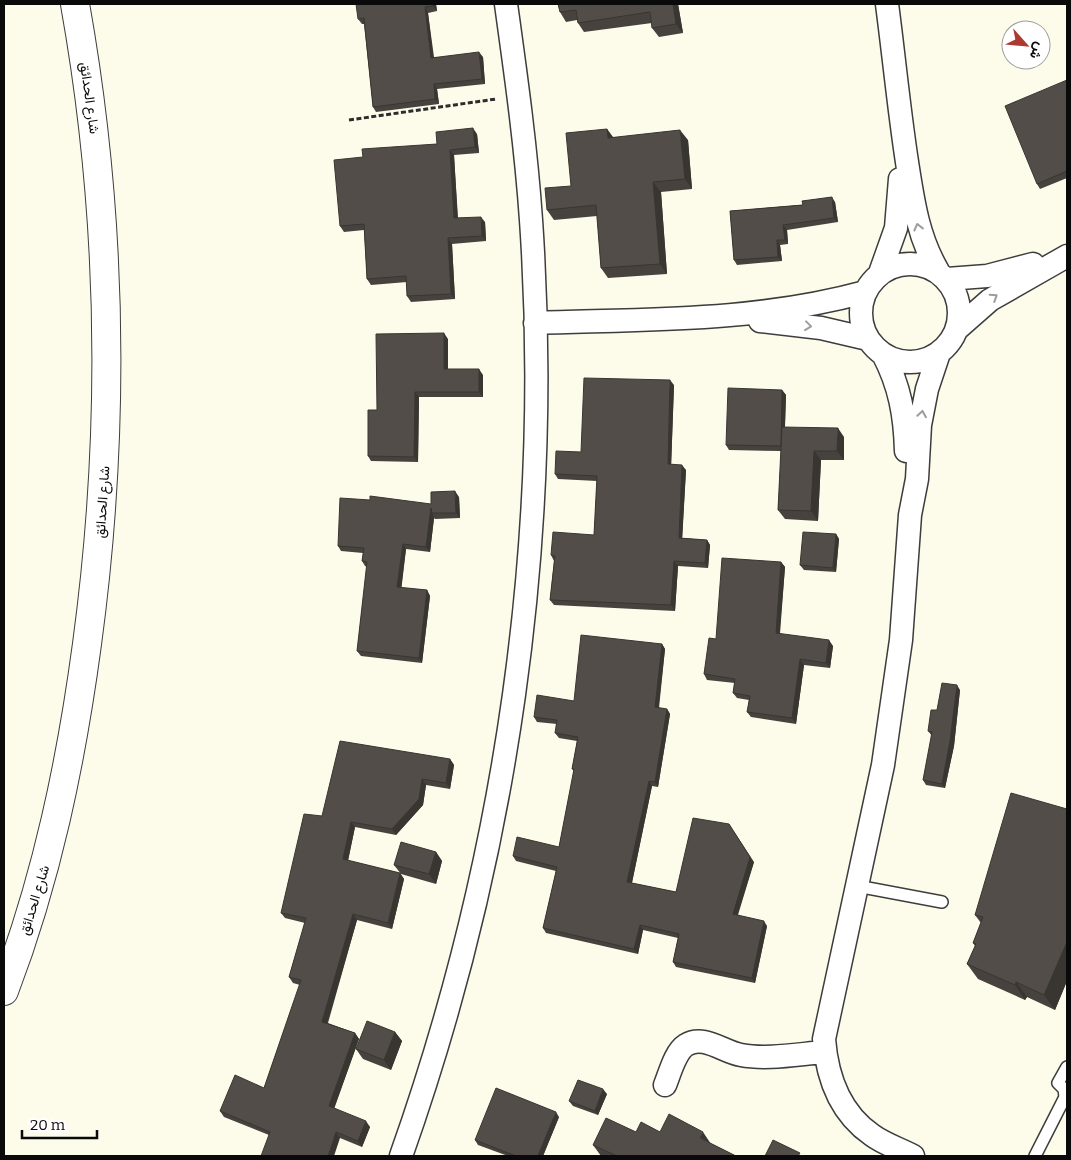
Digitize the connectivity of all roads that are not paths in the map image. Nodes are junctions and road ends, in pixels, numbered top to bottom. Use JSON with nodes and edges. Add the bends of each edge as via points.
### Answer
{"nodes":[{"id":1,"x":75,"y":4,"type":"edge"},
{"id":2,"x":506,"y":4,"type":"edge"},
{"id":3,"x":887,"y":4,"type":"edge"},
{"id":4,"x":902,"y":130,"type":"junction"},
{"id":5,"x":1067,"y":252,"type":"edge"},
{"id":6,"x":1067,"y":256,"type":"edge"},
{"id":7,"x":880,"y":273,"type":"junction"},
{"id":8,"x":942,"y":275,"type":"junction"},
{"id":9,"x":865,"y":292,"type":"junction"},
{"id":10,"x":724,"y":317,"type":"junction"},
{"id":11,"x":536,"y":323,"type":"junction"},
{"id":12,"x":957,"y":329,"type":"junction"},
{"id":13,"x":876,"y":347,"type":"junction"},
{"id":14,"x":939,"y":353,"type":"junction"},
{"id":15,"x":910,"y":514,"type":"junction"},
{"id":16,"x":857,"y":886,"type":"junction"},
{"id":17,"x":942,"y":902,"type":"dead end"},
{"id":18,"x":4,"y":991,"type":"edge"},
{"id":19,"x":825,"y":1052,"type":"junction"},
{"id":20,"x":1067,"y":1066,"type":"edge"},
{"id":21,"x":664,"y":1085,"type":"dead end"},
{"id":22,"x":401,"y":1156,"type":"edge"},
{"id":23,"x":913,"y":1156,"type":"edge"},
{"id":24,"x":1035,"y":1156,"type":"edge"}],
"edges":[{"from":1,"to":18,"type":"street","name":"شارع الحدائق","via":[[98,155],[106,273],[108,372],[101,525],[77,720],[66,782],[40,884]]},
{"from":2,"to":11,"type":"street","via":[[531,220]]},
{"from":3,"to":4,"type":"street"},
{"from":4,"to":7,"type":"street","via":[[898,212],[892,243]]},
{"from":8,"to":4,"type":"street","one_way":true,"via":[[918,228]]},
{"from":5,"to":8,"type":"street","via":[[1006,272]]},
{"from":12,"to":6,"type":"street","one_way":true,"via":[[990,300]]},
{"from":7,"to":8,"type":"street","via":[[903,263],[927,266]]},
{"from":7,"to":9,"type":"street"},
{"from":8,"to":12,"type":"street","via":[[958,298],[960,318]]},
{"from":9,"to":10,"type":"street","via":[[796,308]]},
{"from":9,"to":13,"type":"street","via":[[861,316]]},
{"from":10,"to":11,"type":"street"},
{"from":10,"to":13,"type":"street","one_way":true,"via":[[821,328]]},
{"from":11,"to":22,"type":"street","via":[[531,526],[510,728],[488,847],[461,965],[428,1082]]},
{"from":12,"to":14,"type":"street"},
{"from":13,"to":14,"type":"street","via":[[894,360],[916,362]]},
{"from":13,"to":15,"type":"street","via":[[899,389],[903,408],[906,492]]},
{"from":15,"to":14,"type":"street","one_way":true,"via":[[917,479],[923,407]]},
{"from":15,"to":16,"type":"street","via":[[893,702]]},
{"from":16,"to":17,"type":"lane"},
{"from":16,"to":19,"type":"street","via":[[828,1013]]},
{"from":19,"to":21,"type":"street","via":[[751,1056],[695,1041],[679,1052]]},
{"from":19,"to":23,"type":"street","via":[[836,1092],[851,1116],[872,1135]]},
{"from":20,"to":24,"type":"lane","via":[[1058,1083],[1064,1089],[1065,1097]]}]}
